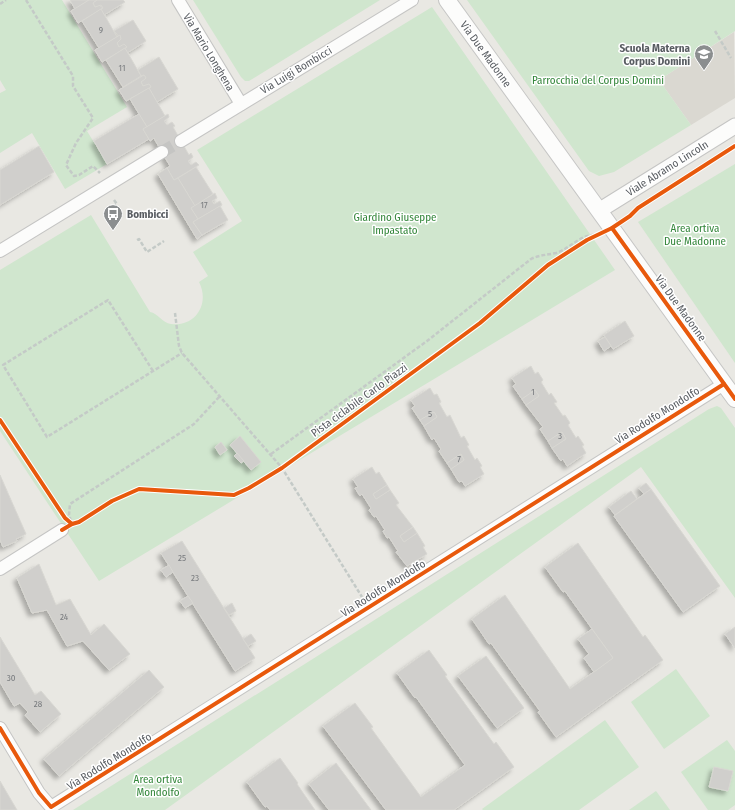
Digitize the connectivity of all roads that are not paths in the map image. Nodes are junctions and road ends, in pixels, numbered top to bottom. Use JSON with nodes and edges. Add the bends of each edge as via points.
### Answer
{"nodes":[{"id":1,"x":178,"y":0,"type":"edge"},
{"id":2,"x":412,"y":0,"type":"edge"},
{"id":3,"x":447,"y":0,"type":"edge"},
{"id":4,"x":241,"y":104,"type":"junction"},
{"id":5,"x":735,"y":126,"type":"edge"},
{"id":6,"x":181,"y":141,"type":"tunnel mouth"},
{"id":7,"x":162,"y":152,"type":"tunnel mouth"},
{"id":8,"x":600,"y":210,"type":"junction"},
{"id":9,"x":0,"y":251,"type":"edge"},
{"id":10,"x":724,"y":384,"type":"junction"},
{"id":11,"x":735,"y":400,"type":"edge"},
{"id":12,"x":67,"y":527,"type":"road end"},
{"id":13,"x":0,"y":569,"type":"edge"},
{"id":14,"x":0,"y":728,"type":"edge"}],
"edges":[{"from":1,"to":4,"type":"street","name":"Via Mario Longhena"},
{"from":2,"to":4,"type":"street","name":"Via Luigi Bombicci"},
{"from":3,"to":8,"type":"main road","name":"Via Due Madonne"},
{"from":4,"to":6,"type":"street","name":"Via Luigi Bombicci"},
{"from":5,"to":8,"type":"street","name":"Viale Abramo Lincoln"},
{"from":7,"to":9,"type":"street"},
{"from":8,"to":10,"type":"main road","name":"Via Due Madonne","via":[[606,232]]},
{"from":10,"to":11,"type":"main road","name":"Via Due Madonne"},
{"from":10,"to":14,"type":"street","name":"Via Rodolfo Mondolfo","via":[[52,807],[39,793]]},
{"from":12,"to":13,"type":"street"}]}
